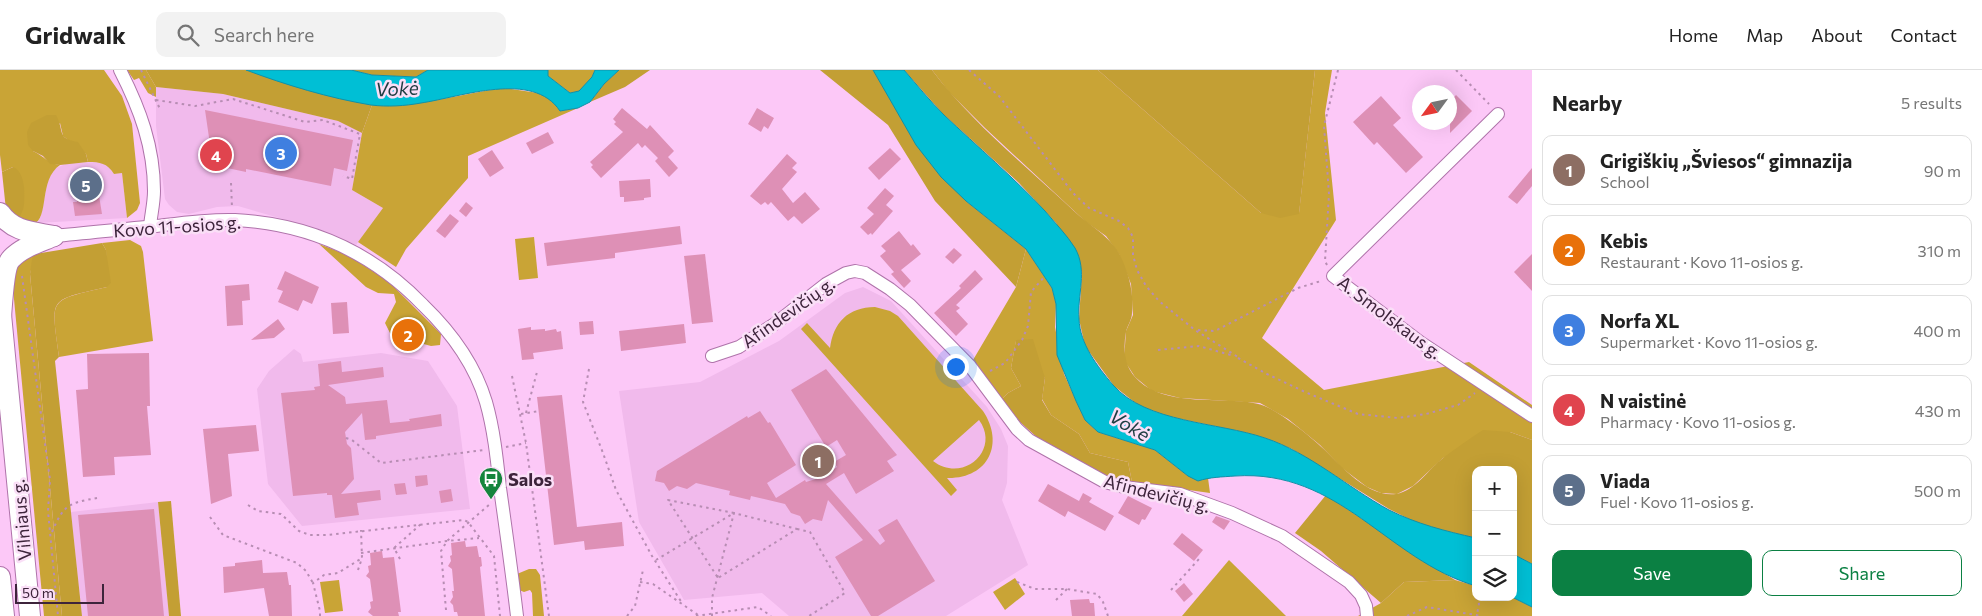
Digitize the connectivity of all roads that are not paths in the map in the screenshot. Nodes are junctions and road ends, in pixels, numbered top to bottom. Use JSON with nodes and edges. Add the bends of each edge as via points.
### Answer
{"nodes":[{"id":1,"x":120,"y":70,"type":"edge"},
{"id":2,"x":1498,"y":114,"type":"road end"},
{"id":3,"x":0,"y":213,"type":"edge"},
{"id":4,"x":150,"y":226,"type":"junction"},
{"id":5,"x":54,"y":236,"type":"junction"},
{"id":6,"x":1,"y":311,"type":"edge"},
{"id":7,"x":712,"y":356,"type":"dead end"},
{"id":8,"x":1532,"y":416,"type":"edge"},
{"id":9,"x":0,"y":577,"type":"edge"},
{"id":10,"x":4,"y":616,"type":"edge"},
{"id":11,"x":30,"y":616,"type":"edge"},
{"id":12,"x":516,"y":616,"type":"edge"},
{"id":13,"x":1367,"y":616,"type":"edge"}],
"edges":[{"from":1,"to":4,"type":"street","via":[[147,133],[154,192]]},
{"from":2,"to":8,"type":"street","name":"A. Smolskaus g.","via":[[1332,276],[1420,342]]},
{"from":3,"to":5,"type":"highway","via":[[17,230]]},
{"from":4,"to":5,"type":"street","name":"Kovo 11-osios g."},
{"from":4,"to":12,"type":"street","name":"Kovo 11-osios g.","via":[[235,220],[313,234],[352,250],[381,268],[437,318],[467,360],[486,402]]},
{"from":5,"to":6,"type":"highway","name":"Vilniaus g.","via":[[19,252],[10,260]]},
{"from":6,"to":11,"type":"highway","name":"Vilniaus g."},
{"from":7,"to":13,"type":"street","name":"Afindevičių g.","via":[[739,347],[846,273],[855,271],[872,277],[910,306],[970,366],[1017,429],[1038,447],[1105,482],[1124,488],[1180,494],[1282,536],[1349,582],[1361,595]]},
{"from":9,"to":10,"type":"highway","name":"Vilniaus g."}]}
